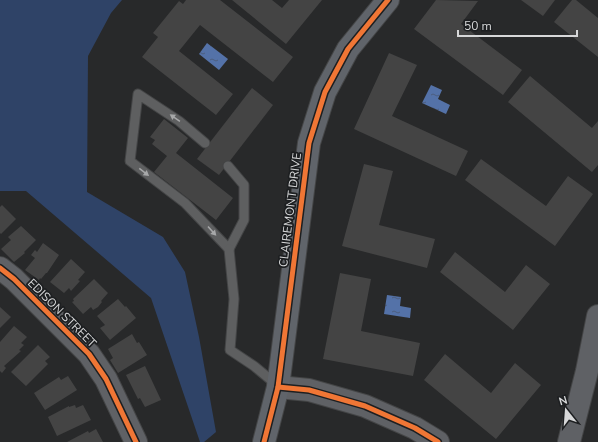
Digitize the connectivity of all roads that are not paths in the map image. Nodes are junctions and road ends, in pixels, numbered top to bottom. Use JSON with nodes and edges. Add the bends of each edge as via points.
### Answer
{"nodes":[{"id":1,"x":388,"y":0,"type":"edge"},
{"id":2,"x":205,"y":144,"type":"dead end"},
{"id":3,"x":228,"y":166,"type":"dead end"},
{"id":4,"x":229,"y":249,"type":"junction"},
{"id":5,"x":0,"y":268,"type":"edge"},
{"id":6,"x":598,"y":316,"type":"edge"},
{"id":7,"x":278,"y":387,"type":"junction"},
{"id":8,"x":136,"y":442,"type":"edge"},
{"id":9,"x":264,"y":442,"type":"edge"},
{"id":10,"x":438,"y":442,"type":"edge"},
{"id":11,"x":569,"y":442,"type":"edge"}],
"edges":[{"from":1,"to":7,"type":"main road","name":"CLAIREMONT DRIVE","via":[[348,49],[325,92],[309,143]]},
{"from":2,"to":4,"type":"lane","one_way":true,"via":[[179,121],[138,94],[130,161],[185,203]]},
{"from":3,"to":4,"type":"lane","via":[[244,185],[244,220]]},
{"from":4,"to":7,"type":"lane","via":[[234,300],[230,350]]},
{"from":5,"to":8,"type":"street","name":"EDISON STREET","via":[[89,354],[106,379]]},
{"from":6,"to":11,"type":"street"},
{"from":7,"to":9,"type":"main road","name":"CLAIREMONT DRIVE"},
{"from":7,"to":10,"type":"street","via":[[309,390],[365,406],[415,428]]}]}
